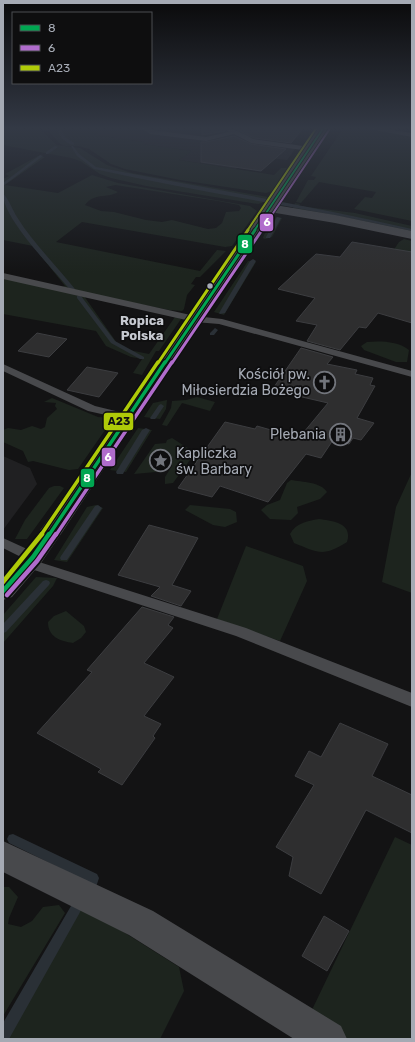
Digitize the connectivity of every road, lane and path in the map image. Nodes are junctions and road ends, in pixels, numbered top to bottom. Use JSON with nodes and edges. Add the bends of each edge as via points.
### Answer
{"nodes":[{"id":1,"x":292,"y":176,"type":"edge"},
{"id":2,"x":272,"y":205,"type":"junction"},
{"id":3,"x":412,"y":235,"type":"edge"},
{"id":4,"x":3,"y":276,"type":"edge"},
{"id":5,"x":195,"y":319,"type":"junction"},
{"id":6,"x":3,"y":367,"type":"edge"},
{"id":7,"x":412,"y":374,"type":"edge"},
{"id":8,"x":128,"y":417,"type":"junction"},
{"id":9,"x":3,"y":543,"type":"edge"},
{"id":10,"x":30,"y":560,"type":"junction"},
{"id":11,"x":3,"y":592,"type":"edge"},
{"id":12,"x":412,"y":700,"type":"edge"},
{"id":13,"x":3,"y":856,"type":"edge"},
{"id":14,"x":328,"y":1039,"type":"edge"}],
"edges":[{"from":1,"to":2,"type":"main road"},
{"from":2,"to":3,"type":"street"},
{"from":2,"to":5,"type":"main road"},
{"from":4,"to":5,"type":"lane"},
{"from":5,"to":7,"type":"lane","via":[[219,321]]},
{"from":5,"to":8,"type":"main road"},
{"from":6,"to":8,"type":"lane","via":[[92,409]]},
{"from":8,"to":10,"type":"main road"},
{"from":9,"to":10,"type":"lane"},
{"from":10,"to":11,"type":"main road"},
{"from":10,"to":12,"type":"lane","via":[[241,632]]},
{"from":13,"to":14,"type":"street","via":[[141,923]]}]}
